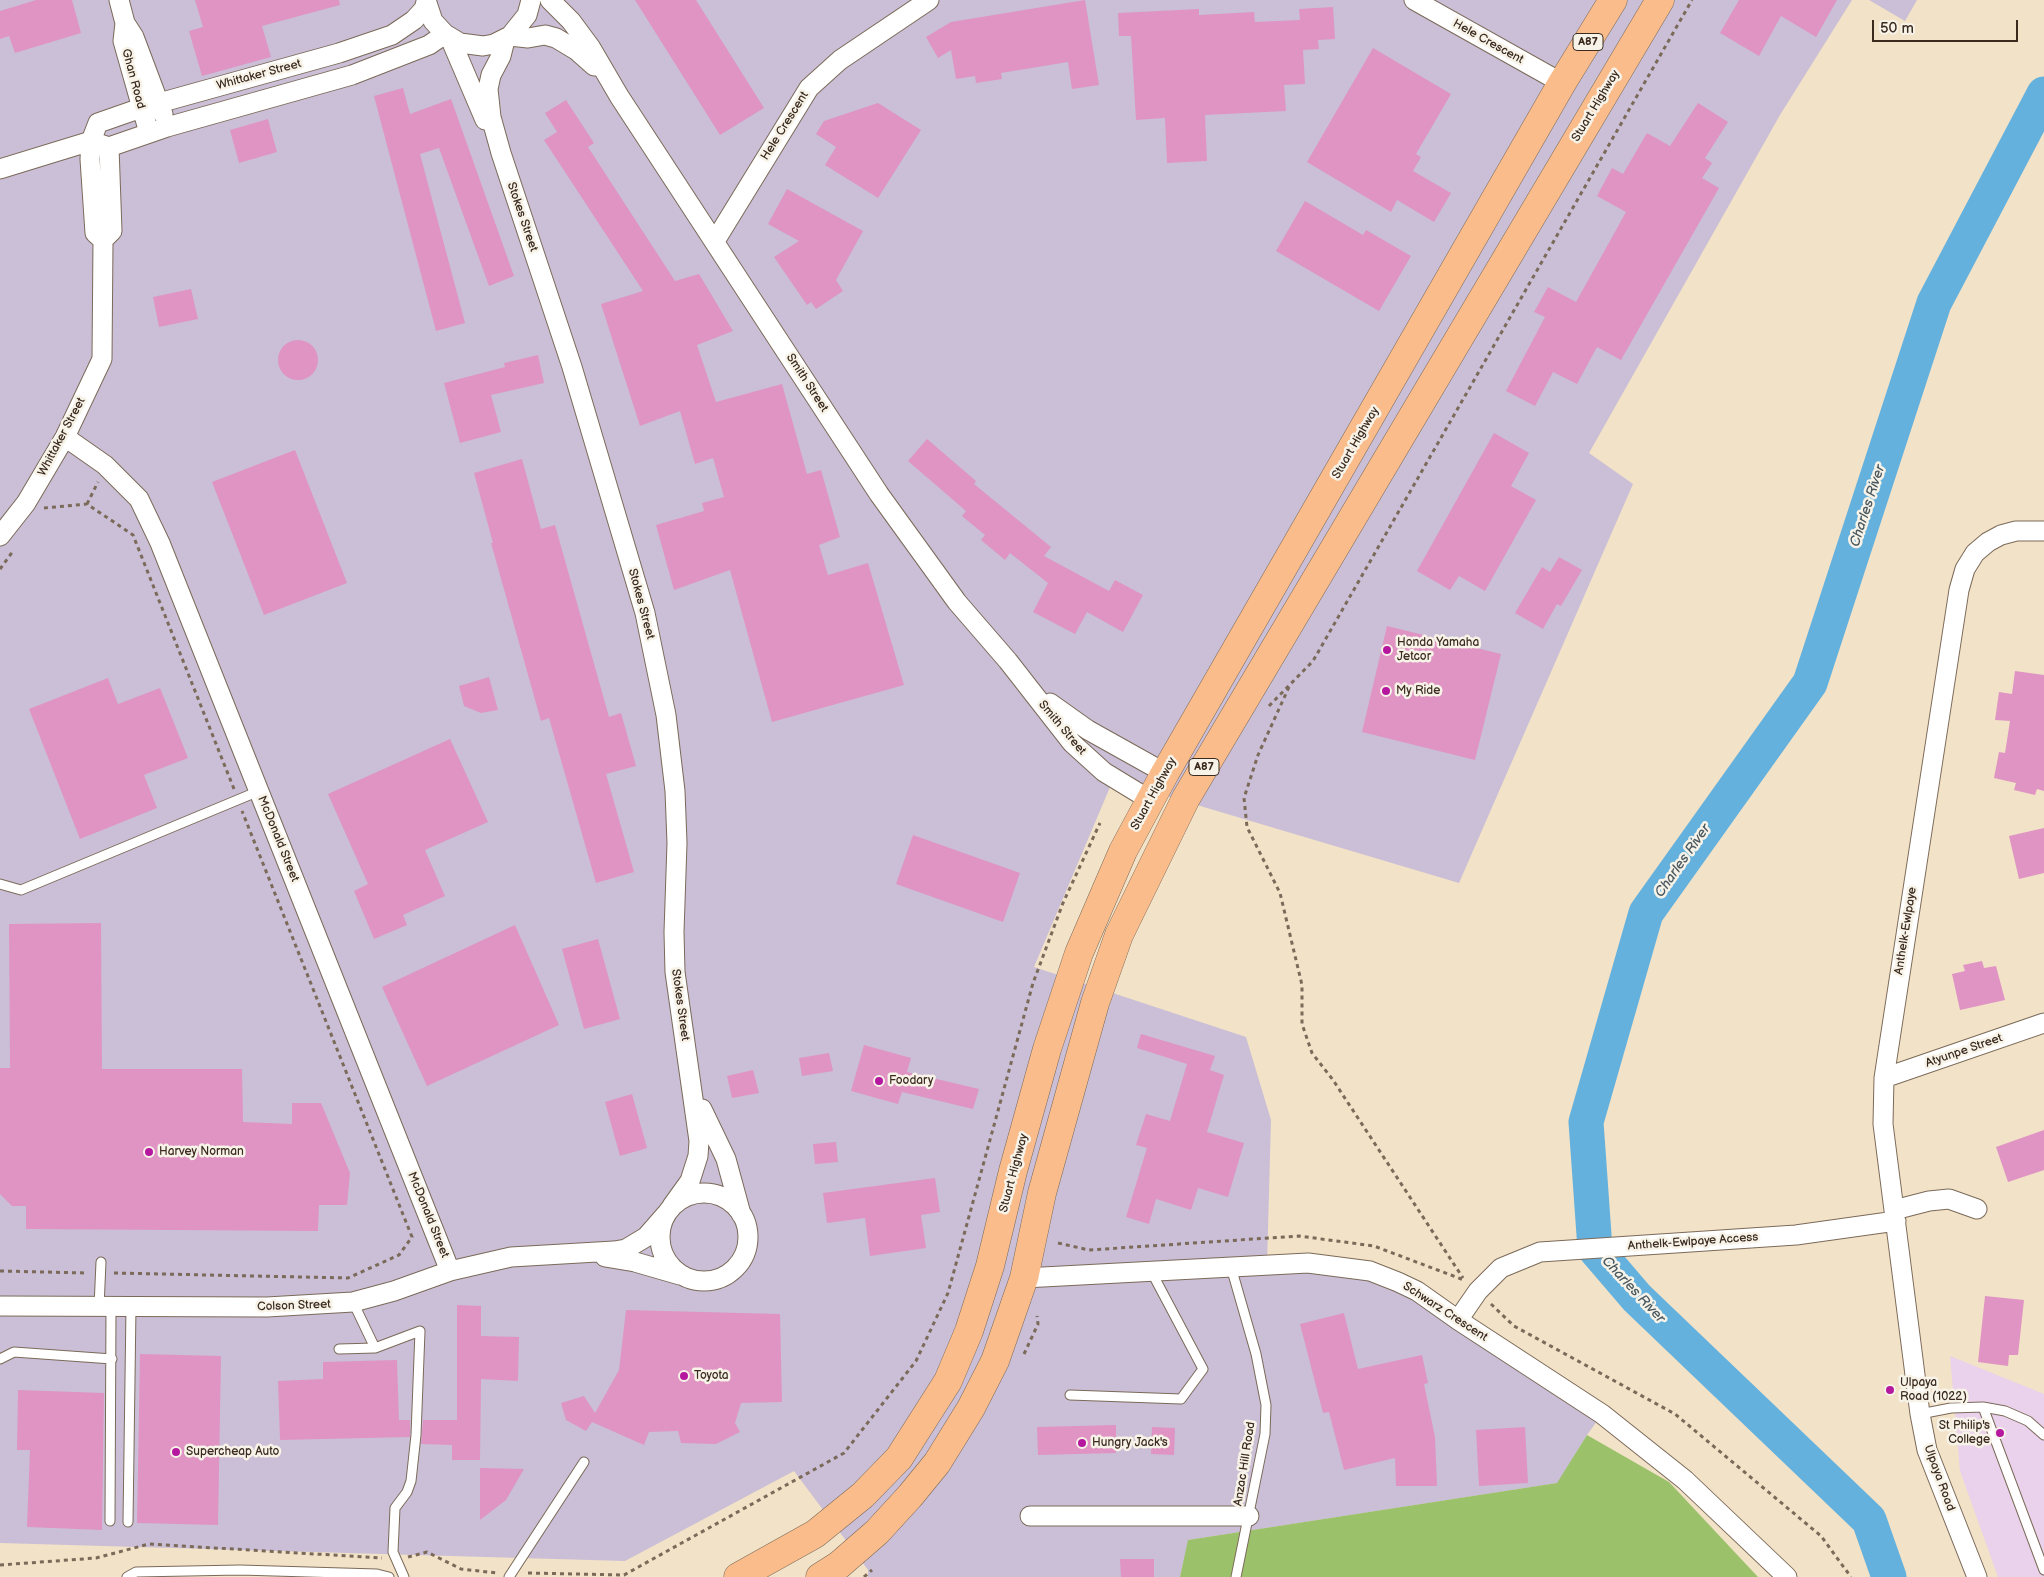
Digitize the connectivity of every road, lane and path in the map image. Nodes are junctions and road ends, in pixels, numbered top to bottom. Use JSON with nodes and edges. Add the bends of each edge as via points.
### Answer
{"nodes":[{"id":1,"x":119,"y":0,"type":"edge"},
{"id":2,"x":530,"y":0,"type":"edge"},
{"id":3,"x":550,"y":0,"type":"edge"},
{"id":4,"x":929,"y":0,"type":"edge"},
{"id":5,"x":1414,"y":0,"type":"edge"},
{"id":6,"x":1613,"y":0,"type":"edge"},
{"id":7,"x":1660,"y":0,"type":"edge"},
{"id":8,"x":1692,"y":0,"type":"edge"},
{"id":9,"x":426,"y":1,"type":"edge"},
{"id":10,"x":125,"y":24,"type":"junction"},
{"id":11,"x":448,"y":36,"type":"junction"},
{"id":12,"x":507,"y":38,"type":"junction"},
{"id":13,"x":1562,"y":83,"type":"junction"},
{"id":14,"x":619,"y":96,"type":"junction"},
{"id":15,"x":1598,"y":102,"type":"junction"},
{"id":16,"x":160,"y":103,"type":"junction"},
{"id":17,"x":141,"y":108,"type":"junction"},
{"id":18,"x":167,"y":127,"type":"junction"},
{"id":19,"x":149,"y":133,"type":"junction"},
{"id":20,"x":91,"y":141,"type":"junction"},
{"id":21,"x":109,"y":147,"type":"junction"},
{"id":22,"x":501,"y":153,"type":"junction"},
{"id":23,"x":0,"y":169,"type":"edge"},
{"id":24,"x":103,"y":240,"type":"junction"},
{"id":25,"x":715,"y":241,"type":"junction"},
{"id":26,"x":65,"y":437,"type":"junction"},
{"id":27,"x":43,"y":508,"type":"dead end"},
{"id":28,"x":2044,"y":531,"type":"edge"},
{"id":29,"x":0,"y":536,"type":"edge"},
{"id":30,"x":16,"y":546,"type":"dead end"},
{"id":31,"x":0,"y":569,"type":"edge"},
{"id":32,"x":1008,"y":661,"type":"junction"},
{"id":33,"x":1290,"y":684,"type":"junction"},
{"id":34,"x":1264,"y":711,"type":"dead end"},
{"id":35,"x":1165,"y":774,"type":"junction"},
{"id":36,"x":1192,"y":788,"type":"junction"},
{"id":37,"x":259,"y":791,"type":"junction"},
{"id":38,"x":238,"y":800,"type":"junction"},
{"id":39,"x":1150,"y":800,"type":"junction"},
{"id":40,"x":1178,"y":814,"type":"junction"},
{"id":41,"x":1100,"y":823,"type":"dead end"},
{"id":42,"x":0,"y":884,"type":"edge"},
{"id":43,"x":2044,"y":1022,"type":"edge"},
{"id":44,"x":690,"y":1072,"type":"junction"},
{"id":45,"x":1884,"y":1078,"type":"junction"},
{"id":46,"x":1977,"y":1209,"type":"dead end"},
{"id":47,"x":670,"y":1210,"type":"junction"},
{"id":48,"x":741,"y":1214,"type":"junction"},
{"id":49,"x":1895,"y":1215,"type":"junction"},
{"id":50,"x":1058,"y":1234,"type":"dead end"},
{"id":51,"x":582,"y":1253,"type":"junction"},
{"id":52,"x":101,"y":1262,"type":"dead end"},
{"id":53,"x":990,"y":1266,"type":"junction"},
{"id":54,"x":1231,"y":1268,"type":"junction"},
{"id":55,"x":0,"y":1271,"type":"edge"},
{"id":56,"x":450,"y":1271,"type":"junction"},
{"id":57,"x":1151,"y":1271,"type":"junction"},
{"id":58,"x":100,"y":1273,"type":"junction"},
{"id":59,"x":688,"y":1278,"type":"junction"},
{"id":60,"x":1034,"y":1278,"type":"junction"},
{"id":61,"x":1463,"y":1278,"type":"dead end"},
{"id":62,"x":353,"y":1302,"type":"junction"},
{"id":63,"x":0,"y":1306,"type":"edge"},
{"id":64,"x":105,"y":1307,"type":"junction"},
{"id":65,"x":131,"y":1307,"type":"junction"},
{"id":66,"x":1458,"y":1320,"type":"junction"},
{"id":67,"x":1913,"y":1346,"type":"joint"},
{"id":68,"x":375,"y":1348,"type":"junction"},
{"id":69,"x":339,"y":1349,"type":"dead end"},
{"id":70,"x":0,"y":1359,"type":"edge"},
{"id":71,"x":112,"y":1359,"type":"junction"},
{"id":72,"x":1021,"y":1360,"type":"dead end"},
{"id":73,"x":1070,"y":1395,"type":"dead end"},
{"id":74,"x":1983,"y":1407,"type":"junction"},
{"id":75,"x":1920,"y":1414,"type":"junction"},
{"id":76,"x":2044,"y":1435,"type":"edge"},
{"id":77,"x":584,"y":1462,"type":"dead end"},
{"id":78,"x":1030,"y":1516,"type":"dead end"},
{"id":79,"x":1249,"y":1516,"type":"junction"},
{"id":80,"x":110,"y":1521,"type":"dead end"},
{"id":81,"x":128,"y":1522,"type":"dead end"},
{"id":82,"x":395,"y":1556,"type":"junction"},
{"id":83,"x":0,"y":1565,"type":"edge"},
{"id":84,"x":877,"y":1565,"type":"dead end"},
{"id":85,"x":2044,"y":1570,"type":"edge"},
{"id":86,"x":510,"y":1576,"type":"edge"},
{"id":87,"x":624,"y":1576,"type":"edge"},
{"id":88,"x":127,"y":1577,"type":"edge"},
{"id":89,"x":389,"y":1577,"type":"edge"},
{"id":90,"x":404,"y":1577,"type":"edge"},
{"id":91,"x":738,"y":1577,"type":"edge"},
{"id":92,"x":820,"y":1577,"type":"edge"},
{"id":93,"x":864,"y":1577,"type":"edge"},
{"id":94,"x":1236,"y":1577,"type":"edge"},
{"id":95,"x":1787,"y":1577,"type":"edge"},
{"id":96,"x":1977,"y":1577,"type":"edge"}],
"edges":[{"from":1,"to":10,"type":"street","name":"Ghan Road"},
{"from":2,"to":12,"type":"street","via":[[527,15]]},
{"from":3,"to":14,"type":"street","name":"Smith Street","via":[[591,48]]},
{"from":4,"to":25,"type":"street","name":"Hele Crescent","via":[[840,60],[809,88]]},
{"from":5,"to":13,"type":"street","name":"Hele Crescent"},
{"from":6,"to":13,"type":"highway","name":"Stuart Highway","number":"A87"},
{"from":7,"to":15,"type":"highway","name":"Stuart Highway","number":"A87"},
{"from":8,"to":33,"type":"path","via":[[1313,661]]},
{"from":9,"to":11,"type":"street","name":"Stokes Street","via":[[433,21]]},
{"from":9,"to":16,"type":"street","name":"Whittaker Street","via":[[424,10],[414,20],[392,35],[340,53]]},
{"from":10,"to":16,"type":"street","name":"Ghan Road","via":[[134,37]]},
{"from":10,"to":17,"type":"street","name":"Ghan Road","via":[[123,41]]},
{"from":11,"to":12,"type":"street","name":"Smith Street","via":[[472,46],[494,44]]},
{"from":11,"to":18,"type":"street","name":"Whittaker Street","via":[[352,74]]},
{"from":11,"to":22,"type":"street","name":"Stokes Street"},
{"from":12,"to":14,"type":"street","name":"Smith Street","via":[[545,36],[566,43],[587,59]]},
{"from":12,"to":22,"type":"street","name":"Stokes Street","via":[[488,89]]},
{"from":13,"to":15,"type":"highway"},
{"from":13,"to":35,"type":"highway","name":"Stuart Highway","number":"A87"},
{"from":14,"to":25,"type":"street","name":"Smith Street"},
{"from":15,"to":36,"type":"highway","name":"Stuart Highway","number":"A87"},
{"from":16,"to":17,"type":"street","name":"Whittaker Street"},
{"from":16,"to":18,"type":"street","name":"Ghan Road"},
{"from":17,"to":19,"type":"street","name":"Ghan Road"},
{"from":17,"to":20,"type":"street","name":"Whittaker Street","via":[[98,123]]},
{"from":18,"to":19,"type":"street","name":"Whittaker Street"},
{"from":19,"to":21,"type":"street","name":"Whittaker Street"},
{"from":20,"to":21,"type":"street"},
{"from":20,"to":23,"type":"street"},
{"from":20,"to":24,"type":"street","name":"Whittaker Street","via":[[95,233]]},
{"from":21,"to":24,"type":"street","name":"Whittaker Street","via":[[112,231]]},
{"from":22,"to":44,"type":"street","name":"Stokes Street","via":[[572,367],[657,668],[675,790],[675,972]]},
{"from":24,"to":26,"type":"street","name":"Whittaker Street","via":[[102,358]]},
{"from":25,"to":32,"type":"street","name":"Smith Street","via":[[918,550]]},
{"from":26,"to":29,"type":"street","name":"Whittaker Street","via":[[26,503]]},
{"from":26,"to":37,"type":"street","name":"McDonald Street","via":[[105,466],[139,499],[160,543]]},
{"from":27,"to":38,"type":"path","via":[[87,504],[133,535]]},
{"from":28,"to":45,"type":"street","name":"Anthelk-Ewlpaye","via":[[2016,531],[2001,535],[1975,553],[1965,569],[1959,590]]},
{"from":30,"to":31,"type":"path"},
{"from":32,"to":35,"type":"street","name":"Smith Street","via":[[1068,718]]},
{"from":32,"to":39,"type":"street","name":"Smith Street","via":[[1056,724],[1087,758]]},
{"from":33,"to":34,"type":"path"},
{"from":33,"to":61,"type":"path","via":[[1258,755],[1244,798],[1247,827],[1280,893],[1302,985],[1302,1024],[1312,1053]]},
{"from":35,"to":36,"type":"highway"},
{"from":35,"to":39,"type":"highway","name":"Stuart Highway","number":"A87"},
{"from":36,"to":40,"type":"highway","name":"Stuart Highway","number":"A87"},
{"from":37,"to":38,"type":"lane"},
{"from":37,"to":56,"type":"street","name":"McDonald Street"},
{"from":38,"to":42,"type":"lane","via":[[21,890]]},
{"from":38,"to":58,"type":"path","via":[[412,1237],[399,1255],[348,1278]]},
{"from":39,"to":40,"type":"highway"},
{"from":39,"to":53,"type":"highway","name":"Stuart Highway","number":"A87","via":[[1115,868],[1079,953],[1047,1049]]},
{"from":40,"to":60,"type":"highway","name":"Stuart Highway","number":"A87","via":[[1119,935],[1095,1003],[1044,1183]]},
{"from":41,"to":87,"type":"path","via":[[1062,903],[1034,983],[948,1293],[916,1361],[844,1453]]},
{"from":43,"to":45,"type":"street","name":"Atyunpe Street"},
{"from":44,"to":47,"type":"street","name":"Colson Street","via":[[699,1127],[698,1156],[686,1189]]},
{"from":44,"to":48,"type":"street","via":[[710,1130],[728,1164]]},
{"from":45,"to":49,"type":"street","name":"Anthelk-Ewlpaye","via":[[1883,1124]]},
{"from":46,"to":49,"type":"street","name":"Anthelk-Ewlpaye Access","via":[[1949,1199]]},
{"from":47,"to":48,"type":"street","via":[[691,1195],[703,1193],[726,1199]]},
{"from":47,"to":51,"type":"street","name":"Colson Street","via":[[636,1244],[614,1251]]},
{"from":47,"to":59,"type":"street","via":[[662,1223],[662,1249],[672,1267]]},
{"from":48,"to":59,"type":"street","via":[[746,1223],[747,1244],[738,1264],[722,1277],[710,1280]]},
{"from":49,"to":66,"type":"street","name":"Anthelk-Ewlpaye Access","via":[[1796,1235],[1540,1252],[1501,1268]]},
{"from":49,"to":67,"type":"street","name":"Anthelk-Ewlpaye","via":[[1900,1273]]},
{"from":50,"to":60,"type":"path","via":[[1058,1243]]},
{"from":51,"to":56,"type":"street","name":"Colson Street","via":[[511,1257]]},
{"from":51,"to":59,"type":"street","name":"Colson Street","via":[[635,1262]]},
{"from":52,"to":58,"type":"lane"},
{"from":53,"to":60,"type":"highway"},
{"from":53,"to":91,"type":"highway","name":"Stuart Highway","number":"A87","via":[[969,1331],[948,1381],[899,1458],[833,1521]]},
{"from":54,"to":57,"type":"street","name":"Schwarz Crescent"},
{"from":54,"to":66,"type":"street","name":"Schwarz Crescent","via":[[1308,1263],[1370,1271],[1417,1291]]},
{"from":54,"to":79,"type":"lane","name":"Anzac Hill Road","via":[[1254,1346],[1266,1405],[1265,1434]]},
{"from":55,"to":58,"type":"path"},
{"from":56,"to":62,"type":"street","name":"Colson Street"},
{"from":57,"to":60,"type":"street","name":"Schwarz Crescent"},
{"from":57,"to":73,"type":"lane","via":[[1203,1369],[1181,1399]]},
{"from":58,"to":64,"type":"lane"},
{"from":60,"to":72,"type":"path","via":[[1038,1324]]},
{"from":60,"to":92,"type":"highway","name":"Stuart Highway","number":"A87","via":[[956,1436],[932,1470],[877,1532]]},
{"from":62,"to":65,"type":"street","name":"Colson Street","via":[[267,1307]]},
{"from":62,"to":68,"type":"lane"},
{"from":63,"to":64,"type":"street","name":"Colson Street"},
{"from":64,"to":65,"type":"street","name":"Colson Street"},
{"from":64,"to":71,"type":"lane"},
{"from":65,"to":81,"type":"lane"},
{"from":66,"to":95,"type":"street","name":"Schwarz Crescent","via":[[1602,1414],[1685,1480]]},
{"from":67,"to":75,"type":"street","name":"Ulpaya Road"},
{"from":68,"to":69,"type":"lane"},
{"from":68,"to":82,"type":"lane","via":[[420,1331],[411,1481],[395,1508]]},
{"from":70,"to":71,"type":"lane","via":[[14,1352]]},
{"from":71,"to":80,"type":"lane"},
{"from":74,"to":75,"type":"lane","via":[[1951,1408]]},
{"from":74,"to":76,"type":"lane","via":[[2006,1411],[2028,1421]]},
{"from":74,"to":85,"type":"lane"},
{"from":75,"to":96,"type":"street","name":"Ulpaya Road","via":[[1928,1450]]},
{"from":77,"to":86,"type":"lane"},
{"from":78,"to":79,"type":"street"},
{"from":79,"to":94,"type":"lane","name":"Anzac Hill Road"},
{"from":82,"to":83,"type":"path","via":[[149,1544],[96,1558]]},
{"from":82,"to":86,"type":"path","via":[[427,1552],[461,1569]]},
{"from":82,"to":90,"type":"lane"},
{"from":84,"to":93,"type":"path"},
{"from":86,"to":87,"type":"path"},
{"from":88,"to":89,"type":"lane","via":[[136,1572],[240,1570]]}]}
